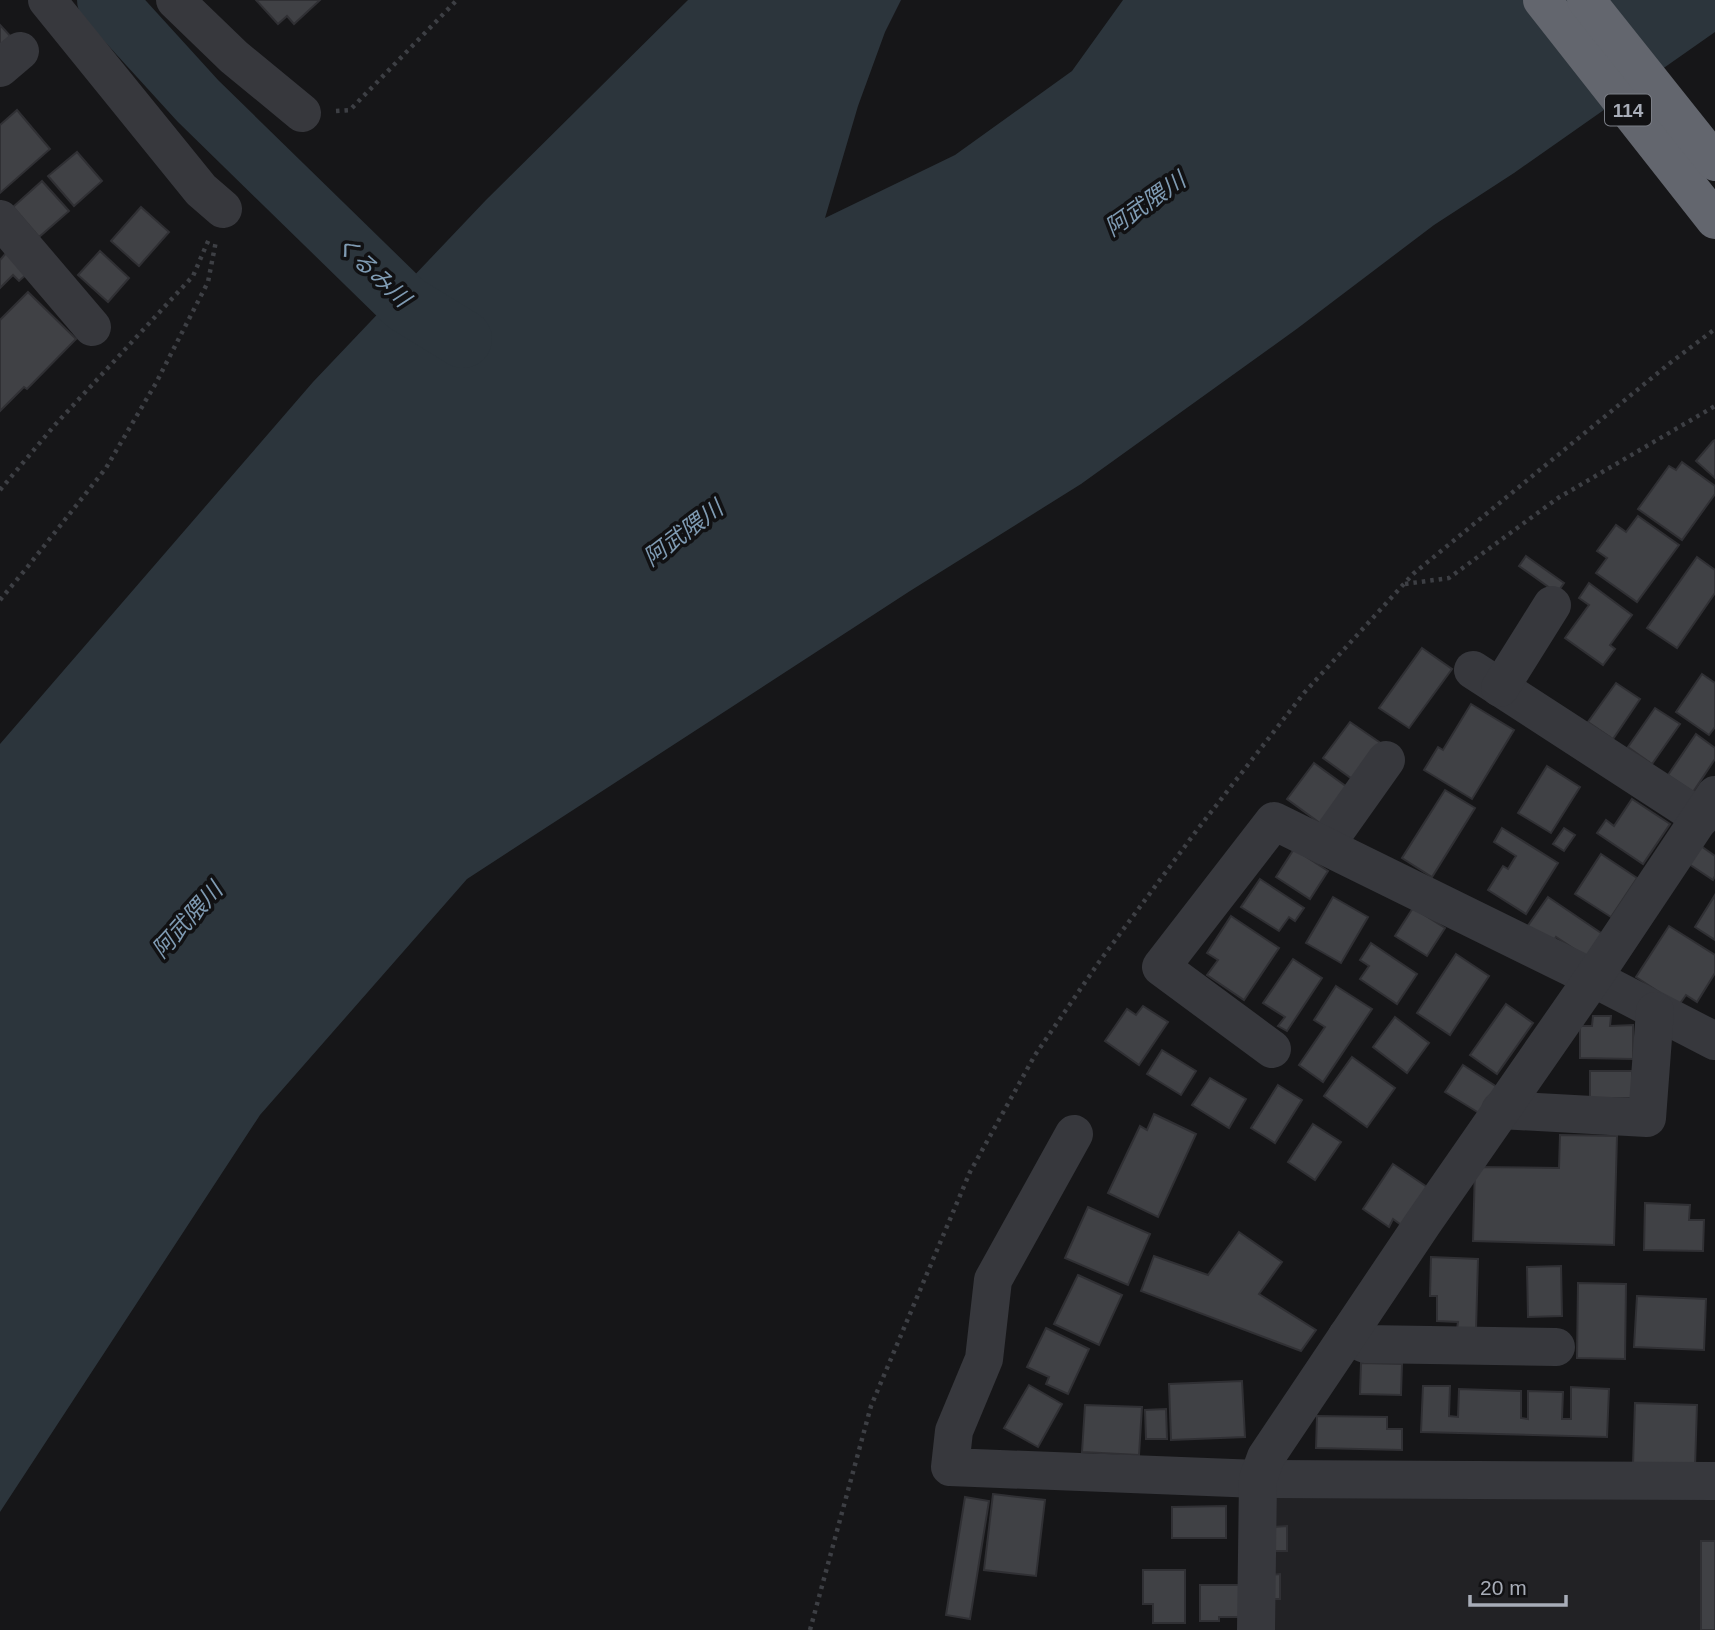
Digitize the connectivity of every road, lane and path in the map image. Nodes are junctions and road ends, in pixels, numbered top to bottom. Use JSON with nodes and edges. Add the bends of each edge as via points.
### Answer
{"nodes":[{"id":1,"x":47,"y":0,"type":"edge"},
{"id":2,"x":175,"y":0,"type":"edge"},
{"id":3,"x":457,"y":0,"type":"edge"},
{"id":4,"x":1542,"y":0,"type":"edge"},
{"id":5,"x":1586,"y":0,"type":"edge"},
{"id":6,"x":302,"y":113,"type":"joint"},
{"id":7,"x":1715,"y":162,"type":"edge"},
{"id":8,"x":223,"y":209,"type":"joint"},
{"id":9,"x":0,"y":219,"type":"edge"},
{"id":10,"x":1715,"y":220,"type":"edge"},
{"id":11,"x":92,"y":327,"type":"dead end"},
{"id":12,"x":1715,"y":406,"type":"edge"},
{"id":13,"x":1404,"y":584,"type":"dead end"},
{"id":14,"x":0,"y":600,"type":"edge"},
{"id":15,"x":1552,"y":605,"type":"dead end"},
{"id":16,"x":1386,"y":760,"type":"dead end"},
{"id":17,"x":1708,"y":806,"type":"edge"},
{"id":18,"x":1325,"y":846,"type":"junction"},
{"id":19,"x":1593,"y":978,"type":"junction"},
{"id":20,"x":1655,"y":1011,"type":"junction"},
{"id":21,"x":1715,"y":1041,"type":"edge"},
{"id":22,"x":1272,"y":1049,"type":"dead end"},
{"id":23,"x":1500,"y":1110,"type":"junction"},
{"id":24,"x":1074,"y":1134,"type":"dead end"},
{"id":25,"x":1347,"y":1336,"type":"junction"},
{"id":26,"x":1556,"y":1347,"type":"dead end"},
{"id":27,"x":1258,"y":1479,"type":"junction"},
{"id":28,"x":1715,"y":1481,"type":"edge"},
{"id":29,"x":1256,"y":1630,"type":"edge"}],
"edges":[{"from":1,"to":8,"type":"street","via":[[201,190]]},
{"from":2,"to":6,"type":"street"},
{"from":3,"to":6,"type":"path","via":[[350,110]]},
{"from":4,"to":10,"type":"highway","number":"114"},
{"from":5,"to":7,"type":"highway","number":"114"},
{"from":8,"to":14,"type":"path","via":[[208,282],[156,383],[106,468]]},
{"from":9,"to":11,"type":"street"},
{"from":12,"to":13,"type":"path","via":[[1558,498],[1449,578]]},
{"from":15,"to":17,"type":"street","via":[[1486,679]]},
{"from":16,"to":18,"type":"street"},
{"from":17,"to":19,"type":"street"},
{"from":18,"to":19,"type":"street"},
{"from":18,"to":22,"type":"street","via":[[1274,821],[1161,967]]},
{"from":19,"to":20,"type":"street"},
{"from":19,"to":23,"type":"street"},
{"from":20,"to":21,"type":"street"},
{"from":20,"to":23,"type":"street","via":[[1647,1118]]},
{"from":23,"to":25,"type":"street"},
{"from":24,"to":27,"type":"street","via":[[993,1280],[984,1359],[954,1431],[950,1467]]},
{"from":25,"to":26,"type":"street","via":[[1365,1344]]},
{"from":25,"to":27,"type":"street","via":[[1266,1457]]},
{"from":27,"to":28,"type":"street"},
{"from":27,"to":29,"type":"street"}]}
